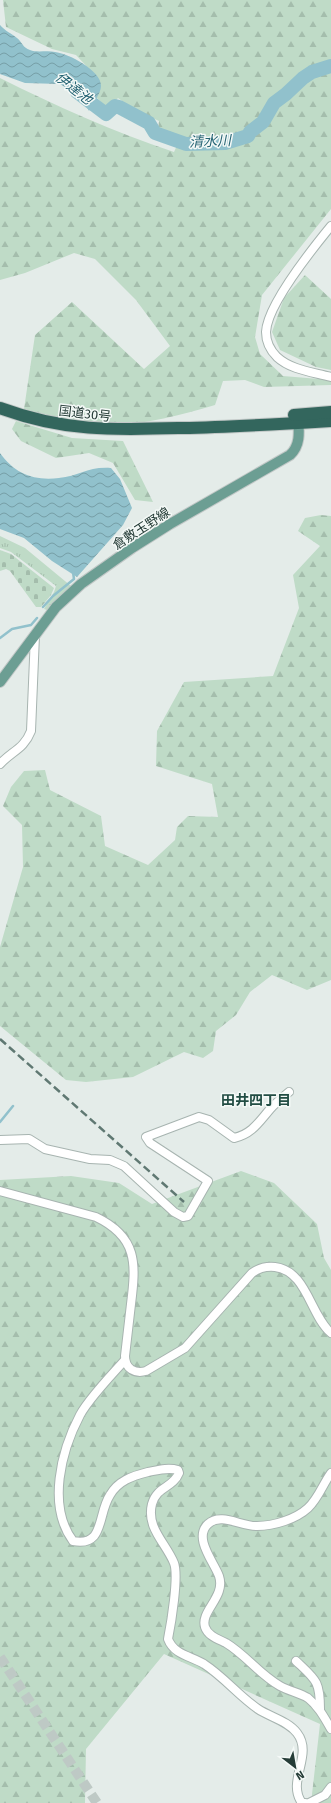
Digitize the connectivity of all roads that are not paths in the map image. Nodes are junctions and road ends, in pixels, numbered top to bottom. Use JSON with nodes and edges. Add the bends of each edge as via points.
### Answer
{"nodes":[{"id":1,"x":331,"y":226,"type":"edge"},
{"id":2,"x":331,"y":377,"type":"edge"},
{"id":3,"x":0,"y":408,"type":"edge"},
{"id":4,"x":331,"y":412,"type":"edge"},
{"id":5,"x":298,"y":419,"type":"junction"},
{"id":6,"x":331,"y":421,"type":"edge"},
{"id":7,"x":35,"y":635,"type":"junction"},
{"id":8,"x":0,"y":682,"type":"edge"},
{"id":9,"x":0,"y":764,"type":"edge"},
{"id":10,"x":289,"y":1092,"type":"dead end"},
{"id":11,"x":0,"y":1140,"type":"edge"},
{"id":12,"x":0,"y":1191,"type":"edge"},
{"id":13,"x":331,"y":1333,"type":"edge"},
{"id":14,"x":125,"y":1360,"type":"junction"},
{"id":15,"x":331,"y":1473,"type":"edge"},
{"id":16,"x":296,"y":1661,"type":"dead end"},
{"id":17,"x":320,"y":1709,"type":"junction"},
{"id":18,"x":331,"y":1730,"type":"edge"},
{"id":19,"x":331,"y":1787,"type":"edge"},
{"id":20,"x":305,"y":1803,"type":"edge"},
{"id":21,"x":309,"y":1803,"type":"edge"}],
"edges":[{"from":1,"to":2,"type":"street","via":[[295,273],[269,320],[266,331],[271,350],[288,365]]},
{"from":3,"to":5,"type":"highway","name":"国道30号","via":[[31,418],[89,429],[116,430],[170,429]]},
{"from":4,"to":5,"type":"highway","name":"国道30号"},
{"from":5,"to":6,"type":"highway","name":"国道30号"},
{"from":5,"to":7,"type":"main road","name":"倉敷玉野線","via":[[298,445],[290,455],[170,524],[113,561],[64,598]]},
{"from":7,"to":8,"type":"main road","name":"倉敷玉野線"},
{"from":7,"to":9,"type":"street","via":[[31,732],[28,741]]},
{"from":10,"to":11,"type":"street","via":[[272,1107],[261,1122],[241,1137],[234,1138],[209,1120],[199,1117],[146,1137],[150,1143],[208,1181],[188,1216],[183,1217],[174,1212],[124,1166],[110,1160],[90,1159],[46,1149],[29,1139]]},
{"from":12,"to":14,"type":"street","via":[[96,1217],[110,1223],[124,1237],[133,1259],[135,1273]]},
{"from":13,"to":14,"type":"street","via":[[320,1321],[295,1277],[285,1270],[264,1267],[252,1273],[195,1338],[177,1354],[140,1372],[132,1371]]},
{"from":14,"to":20,"type":"street","via":[[80,1414],[64,1456],[60,1504],[65,1530],[73,1541],[90,1541],[98,1532],[109,1496],[118,1484],[133,1476],[165,1468],[178,1470],[177,1479],[162,1488],[155,1496],[151,1511],[153,1526],[175,1564],[174,1599],[168,1639],[170,1646],[176,1652],[202,1663],[220,1675],[257,1708],[292,1728],[302,1742],[303,1758],[296,1783],[298,1796]]},
{"from":15,"to":17,"type":"street","via":[[308,1508],[296,1516],[256,1527],[214,1520],[202,1536],[219,1577],[220,1587],[205,1619],[205,1627],[210,1635],[240,1653],[267,1678],[306,1697]]},
{"from":16,"to":17,"type":"street","via":[[320,1688]]},
{"from":17,"to":18,"type":"street"},
{"from":19,"to":21,"type":"street","via":[[325,1795]]}]}
